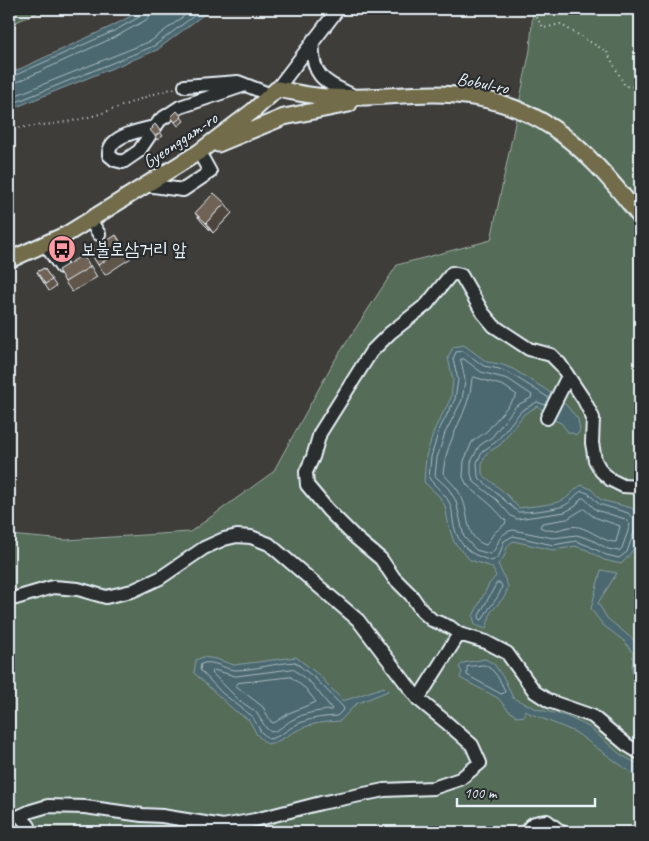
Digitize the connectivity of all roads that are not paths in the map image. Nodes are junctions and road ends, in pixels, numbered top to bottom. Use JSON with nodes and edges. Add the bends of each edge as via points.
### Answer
{"nodes":[{"id":1,"x":338,"y":9,"type":"edge"},
{"id":2,"x":313,"y":40,"type":"junction"},
{"id":3,"x":245,"y":85,"type":"junction"},
{"id":4,"x":184,"y":86,"type":"road end"},
{"id":5,"x":274,"y":92,"type":"junction"},
{"id":6,"x":379,"y":97,"type":"junction"},
{"id":7,"x":358,"y":98,"type":"junction"},
{"id":8,"x":154,"y":127,"type":"edge"},
{"id":9,"x":199,"y":152,"type":"junction"},
{"id":10,"x":146,"y":186,"type":"junction"},
{"id":11,"x":640,"y":217,"type":"edge"},
{"id":12,"x":90,"y":220,"type":"junction"},
{"id":13,"x":99,"y":234,"type":"dead end"},
{"id":14,"x":46,"y":244,"type":"junction"},
{"id":15,"x":9,"y":260,"type":"edge"},
{"id":16,"x":60,"y":267,"type":"edge"},
{"id":17,"x":568,"y":376,"type":"junction"},
{"id":18,"x":547,"y":418,"type":"dead end"},
{"id":19,"x":640,"y":487,"type":"edge"},
{"id":20,"x":9,"y":600,"type":"edge"},
{"id":21,"x":459,"y":634,"type":"junction"},
{"id":22,"x":418,"y":699,"type":"junction"},
{"id":23,"x":640,"y":753,"type":"edge"},
{"id":24,"x":14,"y":816,"type":"edge"},
{"id":25,"x":29,"y":832,"type":"edge"},
{"id":26,"x":527,"y":832,"type":"edge"},
{"id":27,"x":561,"y":832,"type":"edge"}],
"edges":[{"from":1,"to":2,"type":"street","name":"Gyeonggam-ro"},
{"from":2,"to":5,"type":"street","name":"Gyeonggam-ro"},
{"from":2,"to":7,"type":"street","via":[[311,57],[320,75],[326,82]]},
{"from":3,"to":4,"type":"street","via":[[238,82]]},
{"from":3,"to":5,"type":"street"},
{"from":3,"to":8,"type":"street","via":[[180,107]]},
{"from":5,"to":7,"type":"main road","name":"Bobul-ro"},
{"from":5,"to":9,"type":"main road","name":"Gyeonggam-ro"},
{"from":6,"to":7,"type":"main road","name":"Bobul-ro"},
{"from":6,"to":9,"type":"main road","via":[[284,117]]},
{"from":6,"to":11,"type":"main road","name":"Bobul-ro","via":[[465,95],[507,104],[529,114],[548,124],[589,156]]},
{"from":9,"to":10,"type":"main road","name":"Gyeonggam-ro"},
{"from":9,"to":10,"type":"street","via":[[210,172],[183,190]]},
{"from":10,"to":12,"type":"main road","name":"Gyeonggam-ro"},
{"from":12,"to":13,"type":"street"},
{"from":12,"to":14,"type":"main road","name":"Gyeonggam-ro"},
{"from":14,"to":15,"type":"main road","name":"Gyeonggam-ro"},
{"from":14,"to":16,"type":"street"},
{"from":17,"to":18,"type":"street"},
{"from":17,"to":19,"type":"street","via":[[593,418],[592,443],[601,472],[623,486]]},
{"from":17,"to":21,"type":"street","via":[[551,355],[529,349],[494,326],[461,275],[452,273],[427,304],[371,352],[320,433],[306,472],[307,485],[328,510],[381,559],[422,611]]},
{"from":20,"to":22,"type":"street","via":[[53,587],[106,596],[132,591],[160,578],[204,548],[224,539],[251,537],[269,544],[358,620]]},
{"from":21,"to":22,"type":"street"},
{"from":21,"to":23,"type":"street","via":[[507,653],[535,692],[549,701],[592,716]]},
{"from":22,"to":24,"type":"street","via":[[472,745],[480,763],[460,779],[433,788],[376,792],[223,826],[85,807],[48,806]]},
{"from":24,"to":25,"type":"street","via":[[29,826]]},
{"from":26,"to":27,"type":"street","via":[[534,822],[547,821]]}]}
